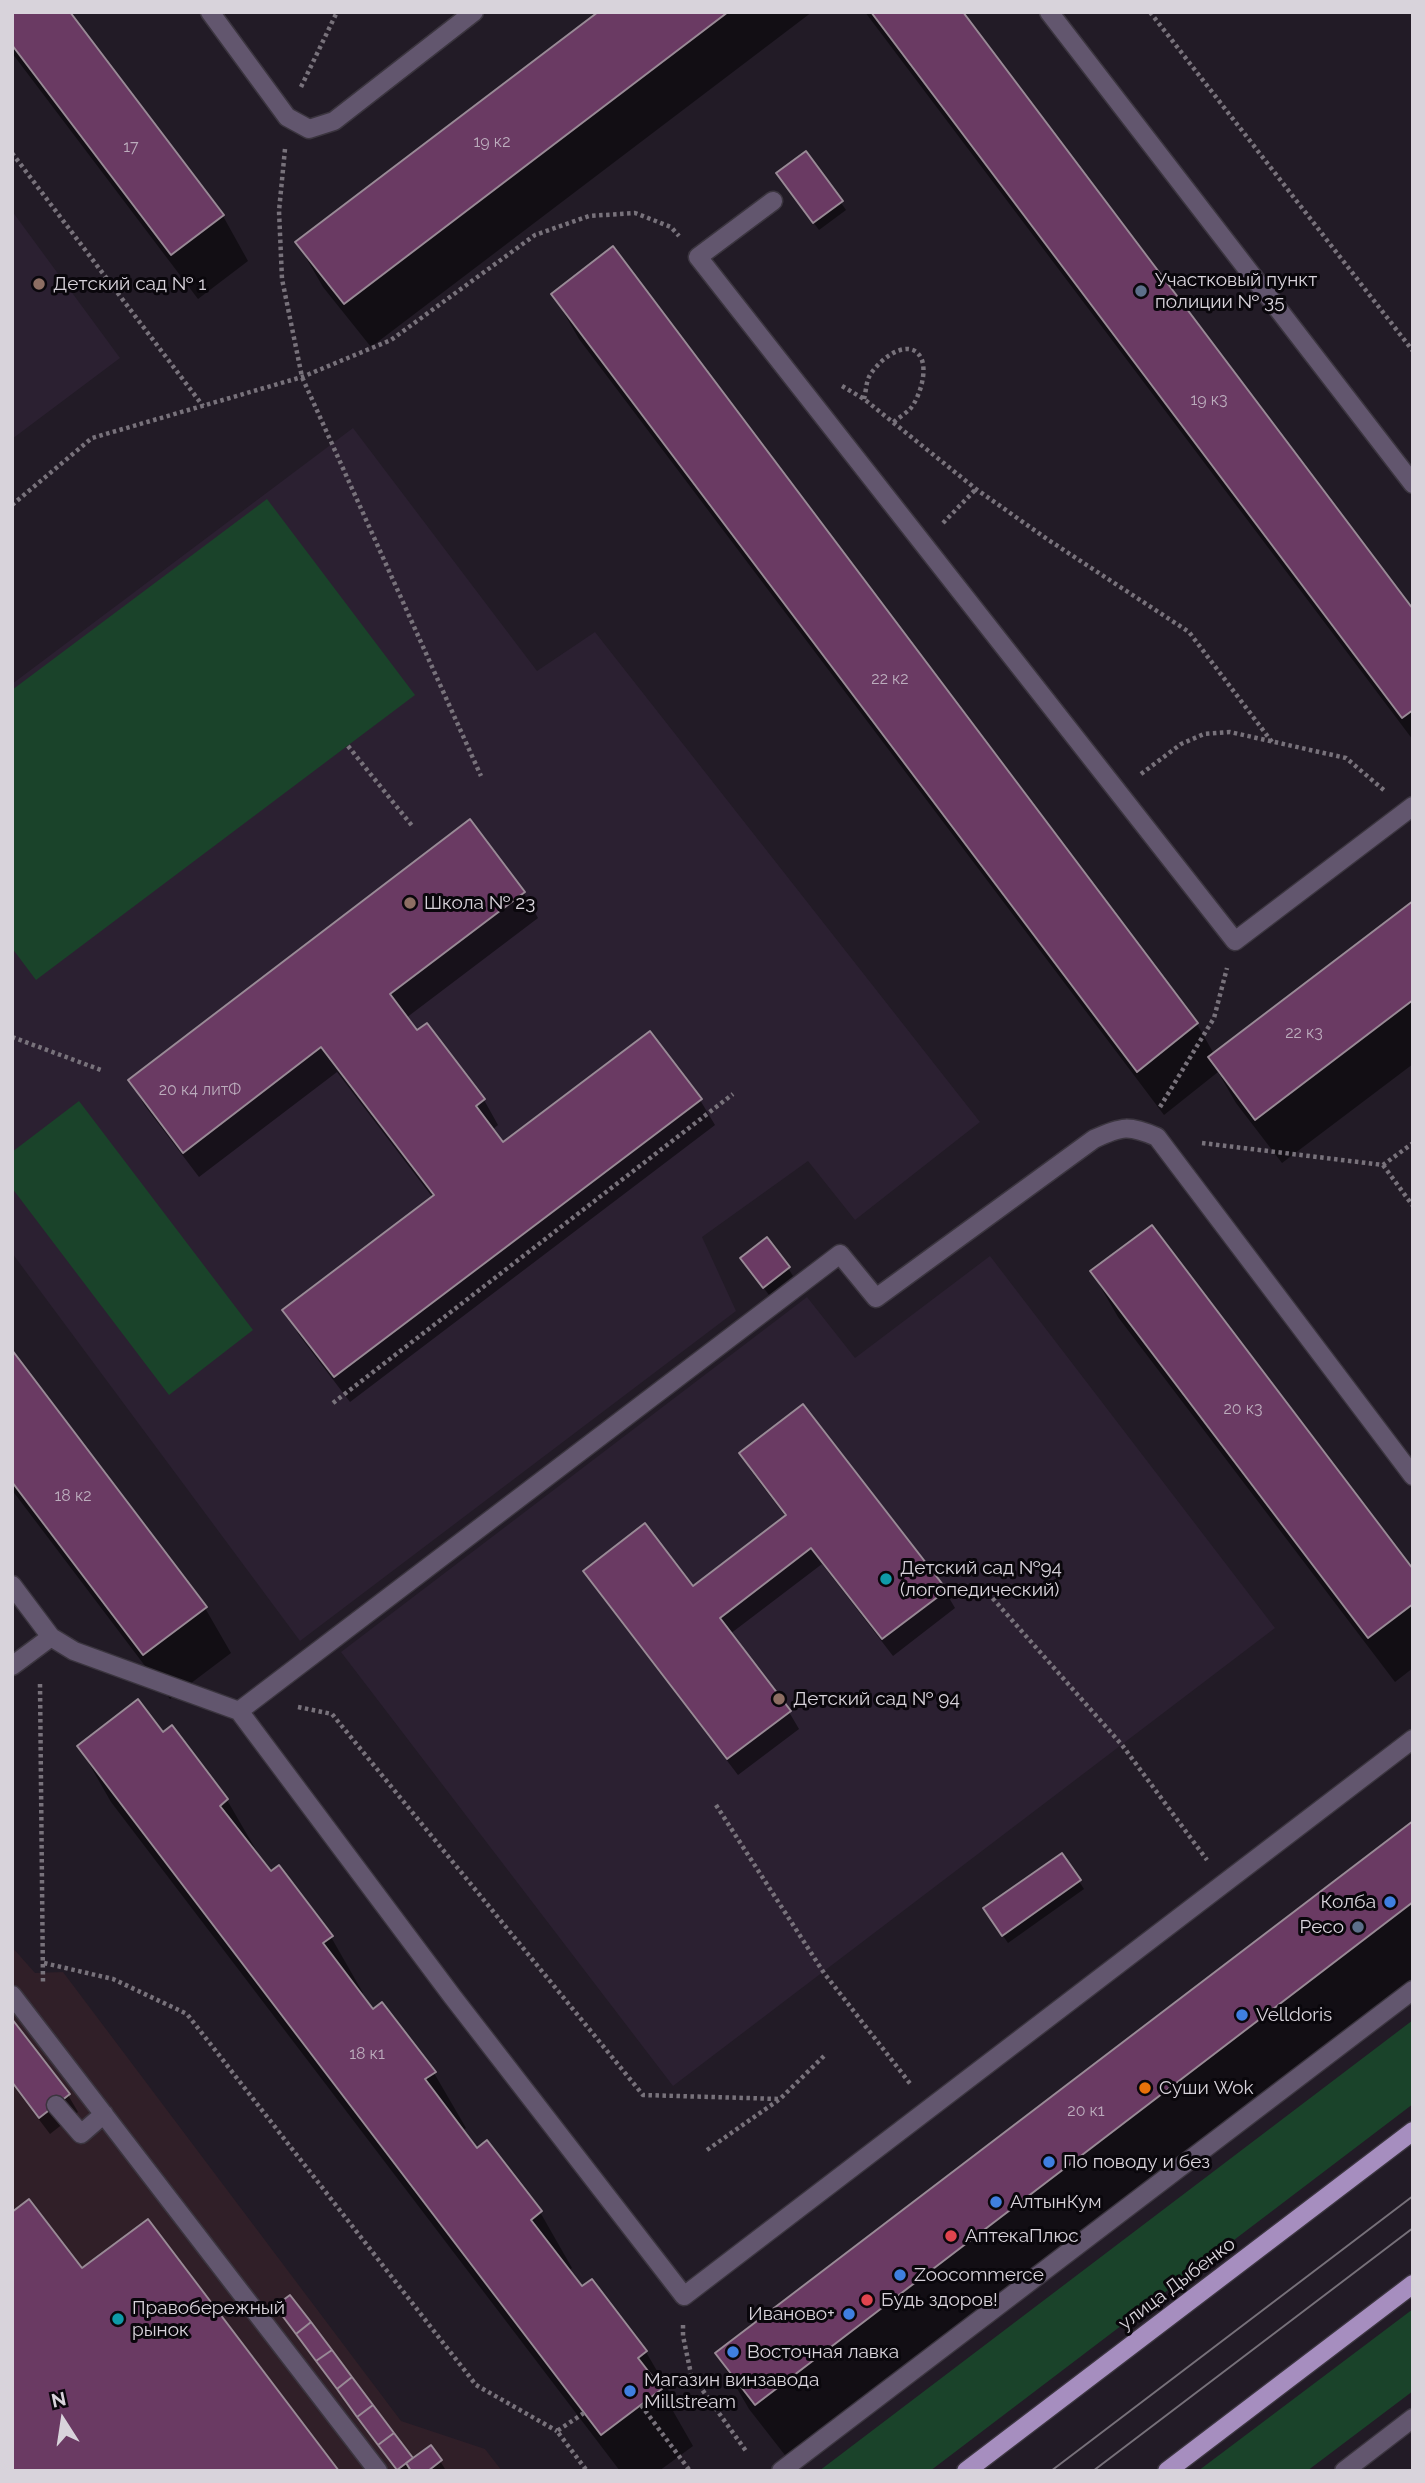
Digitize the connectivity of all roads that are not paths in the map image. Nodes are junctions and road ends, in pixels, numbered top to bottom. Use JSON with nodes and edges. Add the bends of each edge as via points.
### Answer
{"nodes":[{"id":1,"x":210,"y":12,"type":"edge"},
{"id":2,"x":474,"y":12,"type":"edge"},
{"id":3,"x":1049,"y":12,"type":"edge"},
{"id":4,"x":773,"y":201,"type":"dead end"},
{"id":5,"x":1413,"y":484,"type":"edge"},
{"id":6,"x":1408,"y":810,"type":"edge"},
{"id":7,"x":1413,"y":1476,"type":"edge"},
{"id":8,"x":12,"y":1585,"type":"edge"},
{"id":9,"x":45,"y":1641,"type":"junction"},
{"id":10,"x":12,"y":1666,"type":"edge"},
{"id":11,"x":239,"y":1711,"type":"junction"},
{"id":12,"x":1413,"y":1738,"type":"edge"},
{"id":13,"x":1413,"y":1990,"type":"edge"},
{"id":14,"x":12,"y":1995,"type":"edge"},
{"id":15,"x":56,"y":2105,"type":"dead end"},
{"id":16,"x":104,"y":2114,"type":"junction"},
{"id":17,"x":1413,"y":2131,"type":"edge"},
{"id":18,"x":1413,"y":2284,"type":"edge"},
{"id":19,"x":1413,"y":2418,"type":"edge"},
{"id":20,"x":378,"y":2471,"type":"edge"},
{"id":21,"x":782,"y":2471,"type":"edge"},
{"id":22,"x":966,"y":2471,"type":"edge"},
{"id":23,"x":1167,"y":2471,"type":"edge"},
{"id":24,"x":1344,"y":2471,"type":"edge"}],
"edges":[{"from":1,"to":2,"type":"street","via":[[288,117],[309,129],[334,121]]},
{"from":3,"to":5,"type":"street"},
{"from":4,"to":6,"type":"street","via":[[698,257],[1235,941]]},
{"from":7,"to":11,"type":"street","via":[[1157,1137],[1135,1128],[1113,1130],[1094,1139],[876,1298],[840,1254]]},
{"from":8,"to":9,"type":"street"},
{"from":9,"to":10,"type":"street"},
{"from":9,"to":11,"type":"street"},
{"from":11,"to":12,"type":"street","via":[[684,2296]]},
{"from":13,"to":21,"type":"street"},
{"from":14,"to":16,"type":"street"},
{"from":15,"to":16,"type":"street","via":[[81,2134]]},
{"from":16,"to":20,"type":"street"},
{"from":17,"to":22,"type":"main road","name":"улица Дыбенко"},
{"from":18,"to":23,"type":"main road"},
{"from":19,"to":24,"type":"street"}]}
